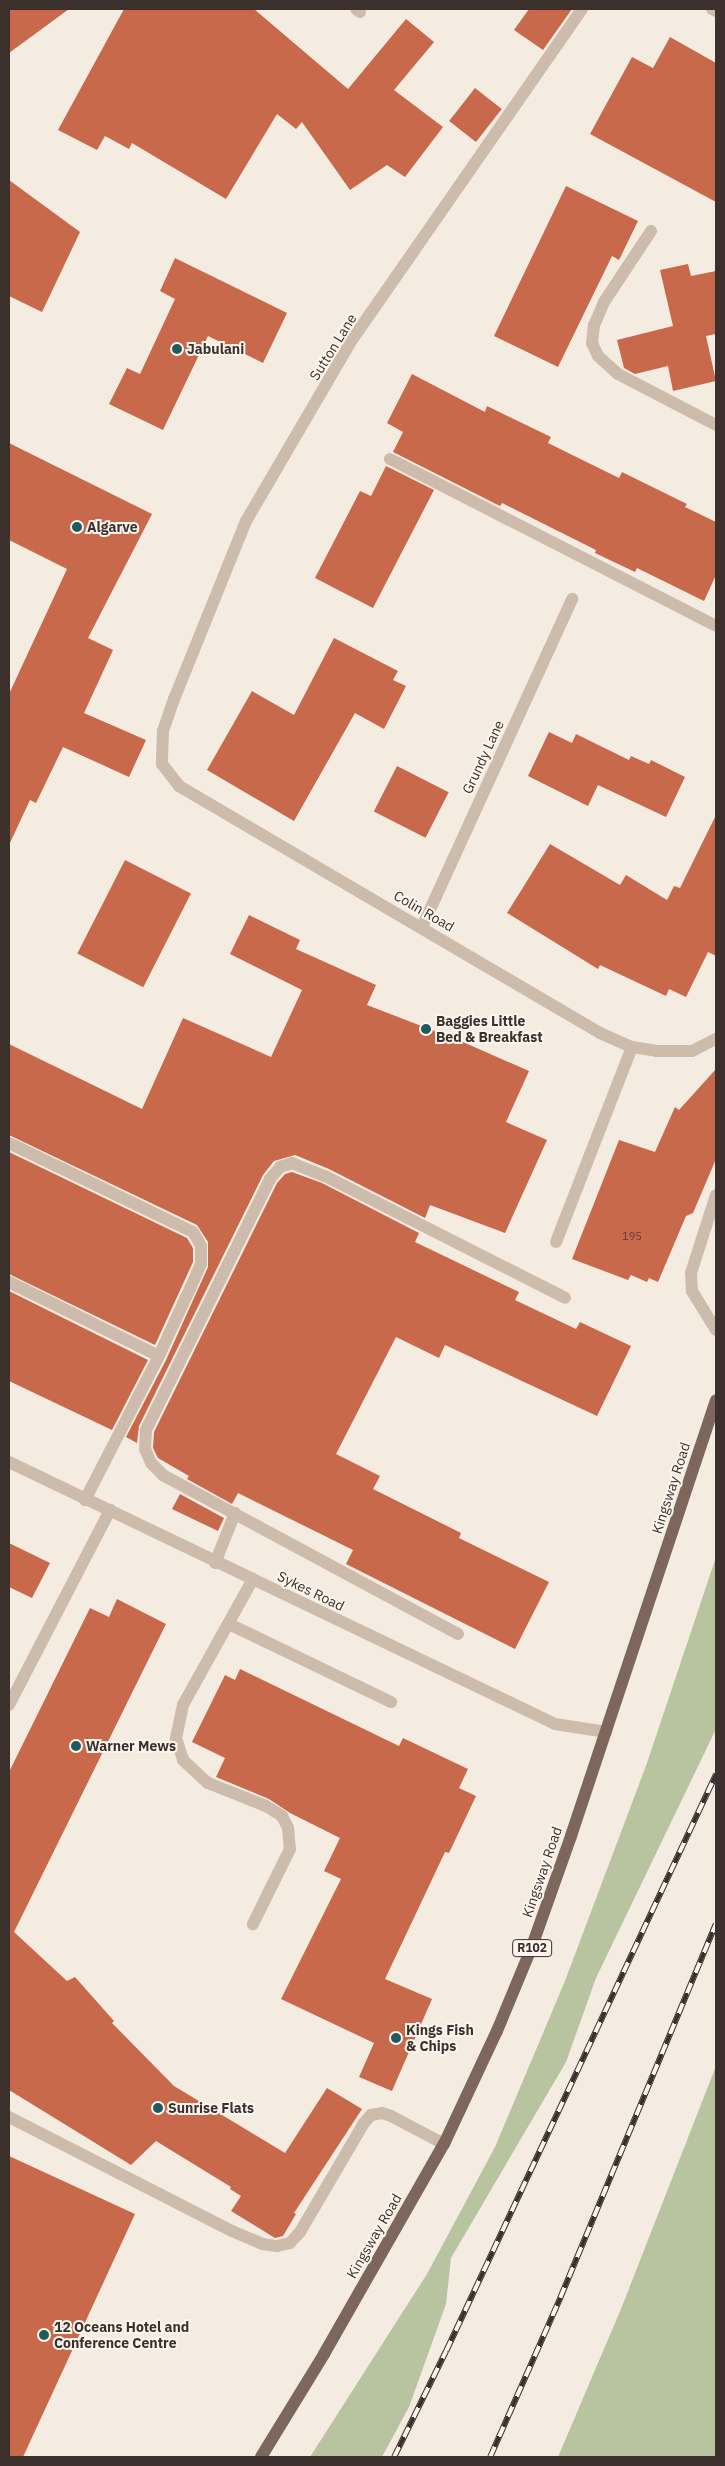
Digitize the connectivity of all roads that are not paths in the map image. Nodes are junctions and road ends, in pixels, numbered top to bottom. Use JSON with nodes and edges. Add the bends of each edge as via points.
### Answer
{"nodes":[{"id":1,"x":582,"y":9,"type":"edge"},
{"id":2,"x":712,"y":9,"type":"edge"},
{"id":3,"x":716,"y":11,"type":"edge"},
{"id":4,"x":651,"y":232,"type":"dead end"},
{"id":5,"x":716,"y":425,"type":"edge"},
{"id":6,"x":390,"y":459,"type":"dead end"},
{"id":7,"x":572,"y":599,"type":"dead end"},
{"id":8,"x":716,"y":626,"type":"edge"},
{"id":9,"x":163,"y":730,"type":"joint"},
{"id":10,"x":422,"y":927,"type":"junction"},
{"id":11,"x":716,"y":1039,"type":"edge"},
{"id":12,"x":632,"y":1047,"type":"junction"},
{"id":13,"x":9,"y":1143,"type":"edge"},
{"id":14,"x":716,"y":1195,"type":"edge"},
{"id":15,"x":556,"y":1242,"type":"dead end"},
{"id":16,"x":9,"y":1282,"type":"edge"},
{"id":17,"x":565,"y":1298,"type":"dead end"},
{"id":18,"x":716,"y":1330,"type":"edge"},
{"id":19,"x":159,"y":1356,"type":"junction"},
{"id":20,"x":716,"y":1401,"type":"edge"},
{"id":21,"x":9,"y":1462,"type":"edge"},
{"id":22,"x":85,"y":1500,"type":"junction"},
{"id":23,"x":110,"y":1510,"type":"junction"},
{"id":24,"x":235,"y":1513,"type":"junction"},
{"id":25,"x":215,"y":1563,"type":"junction"},
{"id":26,"x":252,"y":1580,"type":"junction"},
{"id":27,"x":229,"y":1624,"type":"junction"},
{"id":28,"x":458,"y":1634,"type":"dead end"},
{"id":29,"x":391,"y":1702,"type":"dead end"},
{"id":30,"x":9,"y":1705,"type":"edge"},
{"id":31,"x":606,"y":1732,"type":"junction"},
{"id":32,"x":253,"y":1924,"type":"dead end"},
{"id":33,"x":9,"y":2117,"type":"edge"},
{"id":34,"x":444,"y":2144,"type":"junction"},
{"id":35,"x":261,"y":2457,"type":"edge"}],
"edges":[{"from":1,"to":9,"type":"street","name":"Sutton Lane","via":[[353,338],[246,521]]},
{"from":2,"to":3,"type":"street"},
{"from":4,"to":5,"type":"street","via":[[604,302],[594,325],[592,343],[598,356],[618,374]]},
{"from":6,"to":8,"type":"street"},
{"from":7,"to":10,"type":"street","name":"Grundy Lane"},
{"from":9,"to":10,"type":"street","name":"Colin Road","via":[[162,764],[179,786]]},
{"from":10,"to":12,"type":"street","name":"Colin Road","via":[[600,1034]]},
{"from":11,"to":12,"type":"street","name":"Colin Road","via":[[692,1051],[658,1052]]},
{"from":12,"to":15,"type":"street"},
{"from":13,"to":19,"type":"street","via":[[193,1232],[201,1246],[200,1264]]},
{"from":14,"to":18,"type":"street","via":[[691,1273],[692,1291]]},
{"from":16,"to":19,"type":"street"},
{"from":17,"to":24,"type":"street","via":[[311,1170],[292,1163],[280,1167],[270,1179],[146,1430],[145,1449],[151,1463],[164,1476]]},
{"from":19,"to":22,"type":"street"},
{"from":20,"to":31,"type":"main road","name":"Kingsway Road","number":"R102"},
{"from":21,"to":22,"type":"street","name":"Sykes Road"},
{"from":22,"to":23,"type":"street","name":"Sykes Road"},
{"from":23,"to":25,"type":"street","name":"Sykes Road"},
{"from":23,"to":30,"type":"street"},
{"from":24,"to":25,"type":"street"},
{"from":24,"to":28,"type":"street"},
{"from":25,"to":26,"type":"street","name":"Sykes Road"},
{"from":26,"to":27,"type":"street"},
{"from":26,"to":31,"type":"street","name":"Sykes Road","via":[[555,1724]]},
{"from":27,"to":29,"type":"street"},
{"from":27,"to":32,"type":"street","via":[[183,1705],[176,1738],[183,1760],[208,1783],[266,1806],[282,1816],[288,1828],[290,1849]]},
{"from":31,"to":34,"type":"main road","name":"Kingsway Road","number":"R102","via":[[531,1949]]},
{"from":33,"to":34,"type":"street","via":[[232,2231],[262,2244],[277,2246],[290,2243],[300,2232],[370,2115],[382,2113],[391,2116]]},
{"from":34,"to":35,"type":"main road","name":"Kingsway Road","number":"R102"}]}
